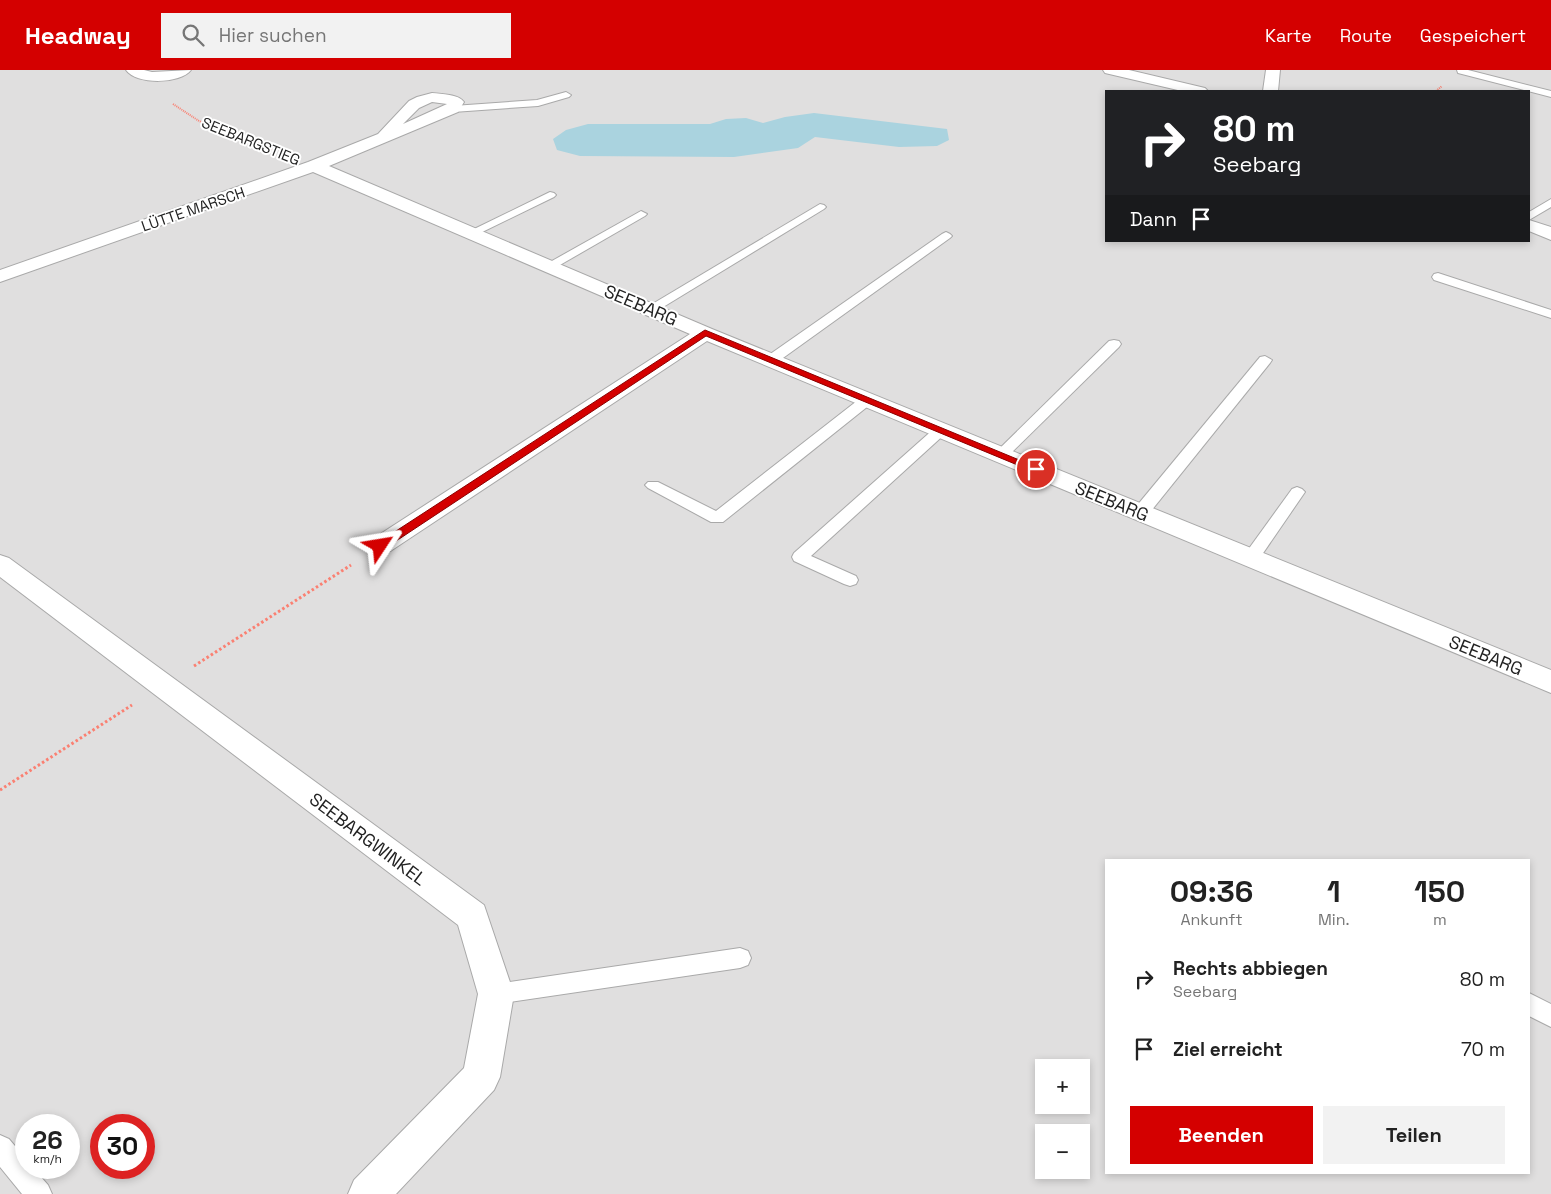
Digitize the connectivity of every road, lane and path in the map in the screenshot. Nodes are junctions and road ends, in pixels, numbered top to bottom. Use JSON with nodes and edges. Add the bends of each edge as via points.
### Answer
{"nodes":[{"id":1,"x":184,"y":70,"type":"edge"},
{"id":2,"x":1110,"y":70,"type":"edge"},
{"id":3,"x":1273,"y":70,"type":"edge"},
{"id":4,"x":1461,"y":71,"type":"edge"},
{"id":5,"x":138,"y":73,"type":"edge"},
{"id":6,"x":1196,"y":90,"type":"edge"},
{"id":7,"x":1271,"y":90,"type":"edge"},
{"id":8,"x":1551,"y":94,"type":"edge"},
{"id":9,"x":566,"y":95,"type":"dead end"},
{"id":10,"x":453,"y":109,"type":"joint"},
{"id":11,"x":314,"y":166,"type":"junction"},
{"id":12,"x":550,"y":195,"type":"dead end"},
{"id":13,"x":1551,"y":202,"type":"edge"},
{"id":14,"x":820,"y":207,"type":"dead end"},
{"id":15,"x":641,"y":214,"type":"dead end"},
{"id":16,"x":1530,"y":216,"type":"edge"},
{"id":17,"x":1530,"y":225,"type":"edge"},
{"id":18,"x":472,"y":233,"type":"junction"},
{"id":19,"x":1551,"y":234,"type":"edge"},
{"id":20,"x":946,"y":236,"type":"dead end"},
{"id":21,"x":549,"y":266,"type":"junction"},
{"id":22,"x":0,"y":276,"type":"edge"},
{"id":23,"x":1438,"y":277,"type":"dead end"},
{"id":24,"x":650,"y":309,"type":"junction"},
{"id":25,"x":1551,"y":314,"type":"edge"},
{"id":26,"x":705,"y":333,"type":"junction"},
{"id":27,"x":1114,"y":344,"type":"dead end"},
{"id":28,"x":771,"y":360,"type":"junction"},
{"id":29,"x":1266,"y":360,"type":"dead end"},
{"id":30,"x":867,"y":400,"type":"junction"},
{"id":31,"x":941,"y":430,"type":"junction"},
{"id":32,"x":1001,"y":455,"type":"junction"},
{"id":33,"x":653,"y":485,"type":"dead end"},
{"id":34,"x":1297,"y":492,"type":"dead end"},
{"id":35,"x":1141,"y":512,"type":"junction"},
{"id":36,"x":380,"y":546,"type":"dead end"},
{"id":37,"x":1250,"y":558,"type":"junction"},
{"id":38,"x":0,"y":564,"type":"edge"},
{"id":39,"x":850,"y":580,"type":"dead end"},
{"id":40,"x":1551,"y":682,"type":"edge"},
{"id":41,"x":740,"y":958,"type":"dead end"},
{"id":42,"x":496,"y":994,"type":"junction"},
{"id":43,"x":1530,"y":1005,"type":"edge"},
{"id":44,"x":1551,"y":1016,"type":"edge"},
{"id":45,"x":0,"y":1148,"type":"edge"},
{"id":46,"x":39,"y":1194,"type":"edge"},
{"id":47,"x":368,"y":1194,"type":"edge"}],
"edges":[{"from":1,"to":5,"type":"street","via":[[160,76]]},
{"from":2,"to":6,"type":"street"},
{"from":3,"to":7,"type":"street"},
{"from":4,"to":8,"type":"lane"},
{"from":5,"to":11,"type":"path","name":"SEEBARGSTIEG","via":[[150,89],[199,121]]},
{"from":9,"to":10,"type":"lane","via":[[538,103]]},
{"from":10,"to":11,"type":"street","name":"LÜTTE MARSCH","via":[[456,102],[444,97],[425,98],[411,105],[384,137]]},
{"from":11,"to":18,"type":"street","name":"SEEBARG"},
{"from":11,"to":22,"type":"street","name":"LÜTTE MARSCH"},
{"from":12,"to":18,"type":"lane"},
{"from":13,"to":16,"type":"lane"},
{"from":14,"to":24,"type":"lane"},
{"from":15,"to":21,"type":"lane"},
{"from":17,"to":19,"type":"street"},
{"from":18,"to":21,"type":"street","name":"SEEBARG"},
{"from":20,"to":28,"type":"lane"},
{"from":21,"to":24,"type":"street","name":"SEEBARG"},
{"from":23,"to":25,"type":"lane"},
{"from":24,"to":26,"type":"street","name":"SEEBARG"},
{"from":26,"to":28,"type":"street","name":"SEEBARG"},
{"from":26,"to":36,"type":"street"},
{"from":27,"to":32,"type":"lane"},
{"from":28,"to":30,"type":"street","name":"SEEBARG"},
{"from":29,"to":35,"type":"lane"},
{"from":30,"to":31,"type":"street","name":"SEEBARG"},
{"from":30,"to":33,"type":"lane","via":[[717,518]]},
{"from":31,"to":32,"type":"street","name":"SEEBARG"},
{"from":31,"to":39,"type":"lane","via":[[800,557]]},
{"from":32,"to":35,"type":"street","name":"SEEBARG"},
{"from":34,"to":37,"type":"lane"},
{"from":35,"to":37,"type":"street","name":"SEEBARG"},
{"from":37,"to":40,"type":"street","name":"SEEBARG"},
{"from":38,"to":42,"type":"street","name":"SEEBARGWINKEL","via":[[472,916]]},
{"from":41,"to":42,"type":"lane"},
{"from":42,"to":47,"type":"street","name":"SEEBARGWINKEL","via":[[481,1077]]},
{"from":43,"to":44,"type":"lane"},
{"from":45,"to":46,"type":"lane"}]}
